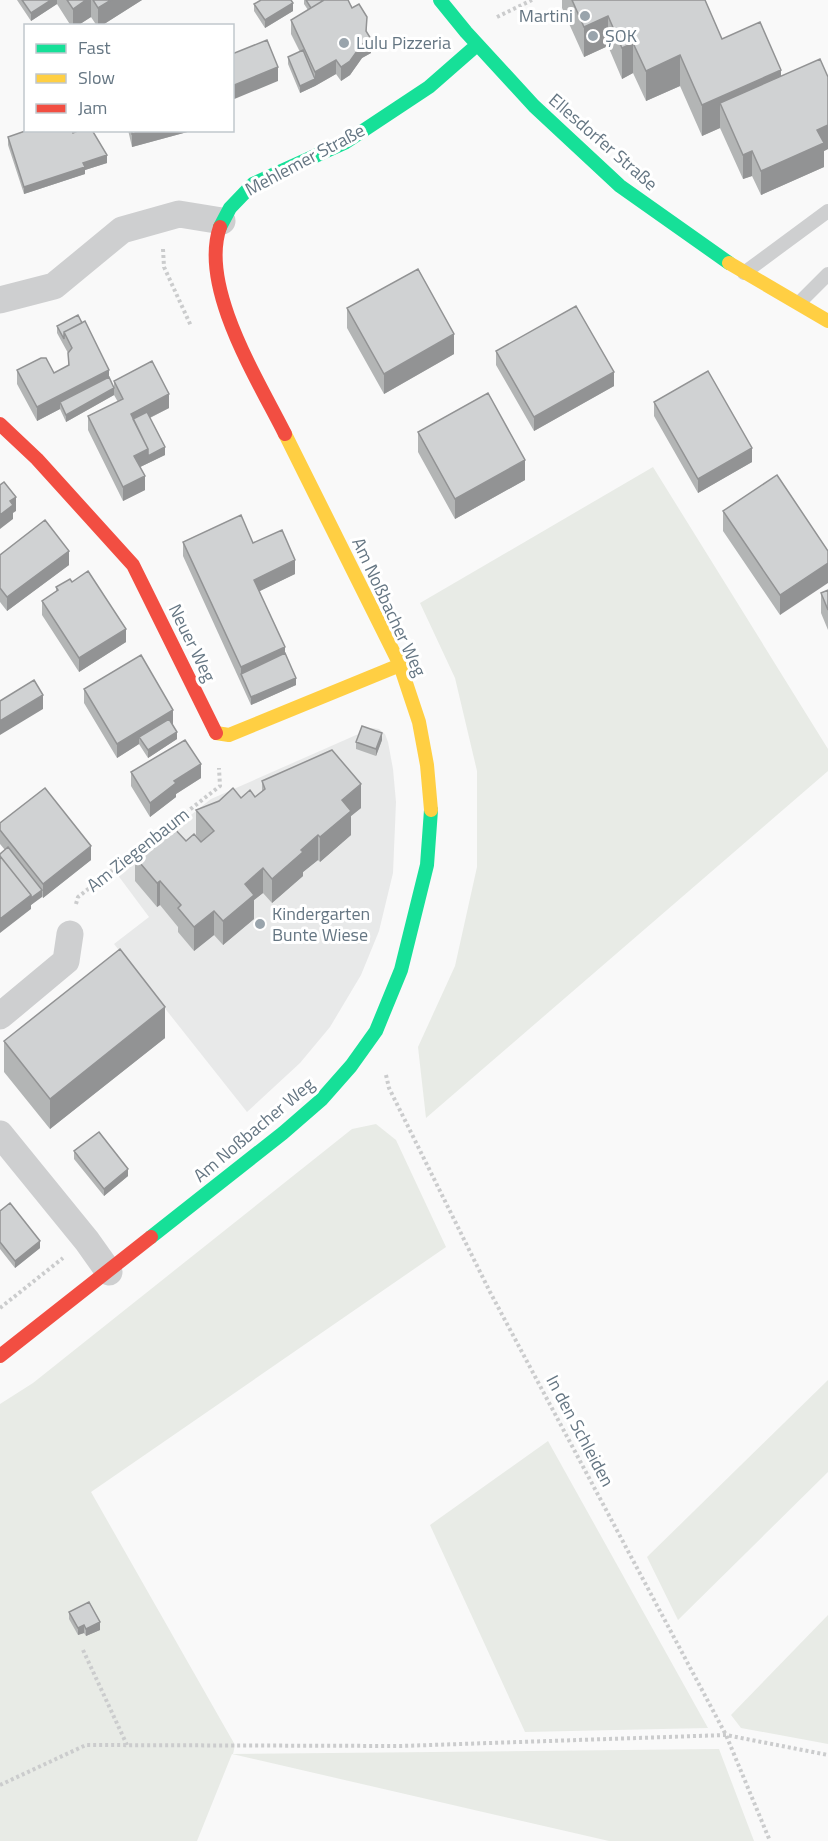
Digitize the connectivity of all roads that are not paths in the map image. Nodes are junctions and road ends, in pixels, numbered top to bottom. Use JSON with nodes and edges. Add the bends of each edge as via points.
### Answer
{"nodes":[{"id":1,"x":440,"y":0,"type":"edge"},
{"id":2,"x":477,"y":45,"type":"junction"},
{"id":3,"x":828,"y":212,"type":"edge"},
{"id":4,"x":222,"y":221,"type":"junction"},
{"id":5,"x":744,"y":273,"type":"junction"},
{"id":6,"x":828,"y":274,"type":"edge"},
{"id":7,"x":0,"y":300,"type":"edge"},
{"id":8,"x":798,"y":305,"type":"junction"},
{"id":9,"x":828,"y":321,"type":"edge"},
{"id":10,"x":0,"y":424,"type":"edge"},
{"id":11,"x":400,"y":665,"type":"junction"},
{"id":12,"x":70,"y":934,"type":"road end"},
{"id":13,"x":0,"y":1016,"type":"edge"},
{"id":14,"x":0,"y":1134,"type":"edge"},
{"id":15,"x":109,"y":1272,"type":"junction"},
{"id":16,"x":0,"y":1356,"type":"edge"}],
"edges":[{"from":1,"to":2,"type":"street","name":"Ellesdorfer Straße"},
{"from":2,"to":4,"type":"street","name":"Mehlemer Straße","via":[[429,87],[345,142],[253,184],[241,193]]},
{"from":2,"to":5,"type":"street","name":"Ellesdorfer Straße","via":[[534,106],[620,186]]},
{"from":3,"to":5,"type":"lane"},
{"from":4,"to":7,"type":"street","via":[[179,214],[122,230],[54,286]]},
{"from":4,"to":11,"type":"street","name":"Am Noßbacher Weg","via":[[214,260],[227,317]]},
{"from":5,"to":8,"type":"street","name":"Ellesdorfer Straße"},
{"from":6,"to":8,"type":"lane"},
{"from":8,"to":9,"type":"street","name":"Ellesdorfer Straße"},
{"from":10,"to":11,"type":"street","name":"Neuer Weg","via":[[133,565],[217,734],[229,735]]},
{"from":11,"to":15,"type":"street","name":"Am Noßbacher Weg","via":[[419,722],[431,811],[422,888],[401,970],[376,1031],[321,1100]]},
{"from":12,"to":13,"type":"street","via":[[66,961]]},
{"from":14,"to":15,"type":"street"},
{"from":15,"to":16,"type":"street","name":"Am Noßbacher Weg"}]}
